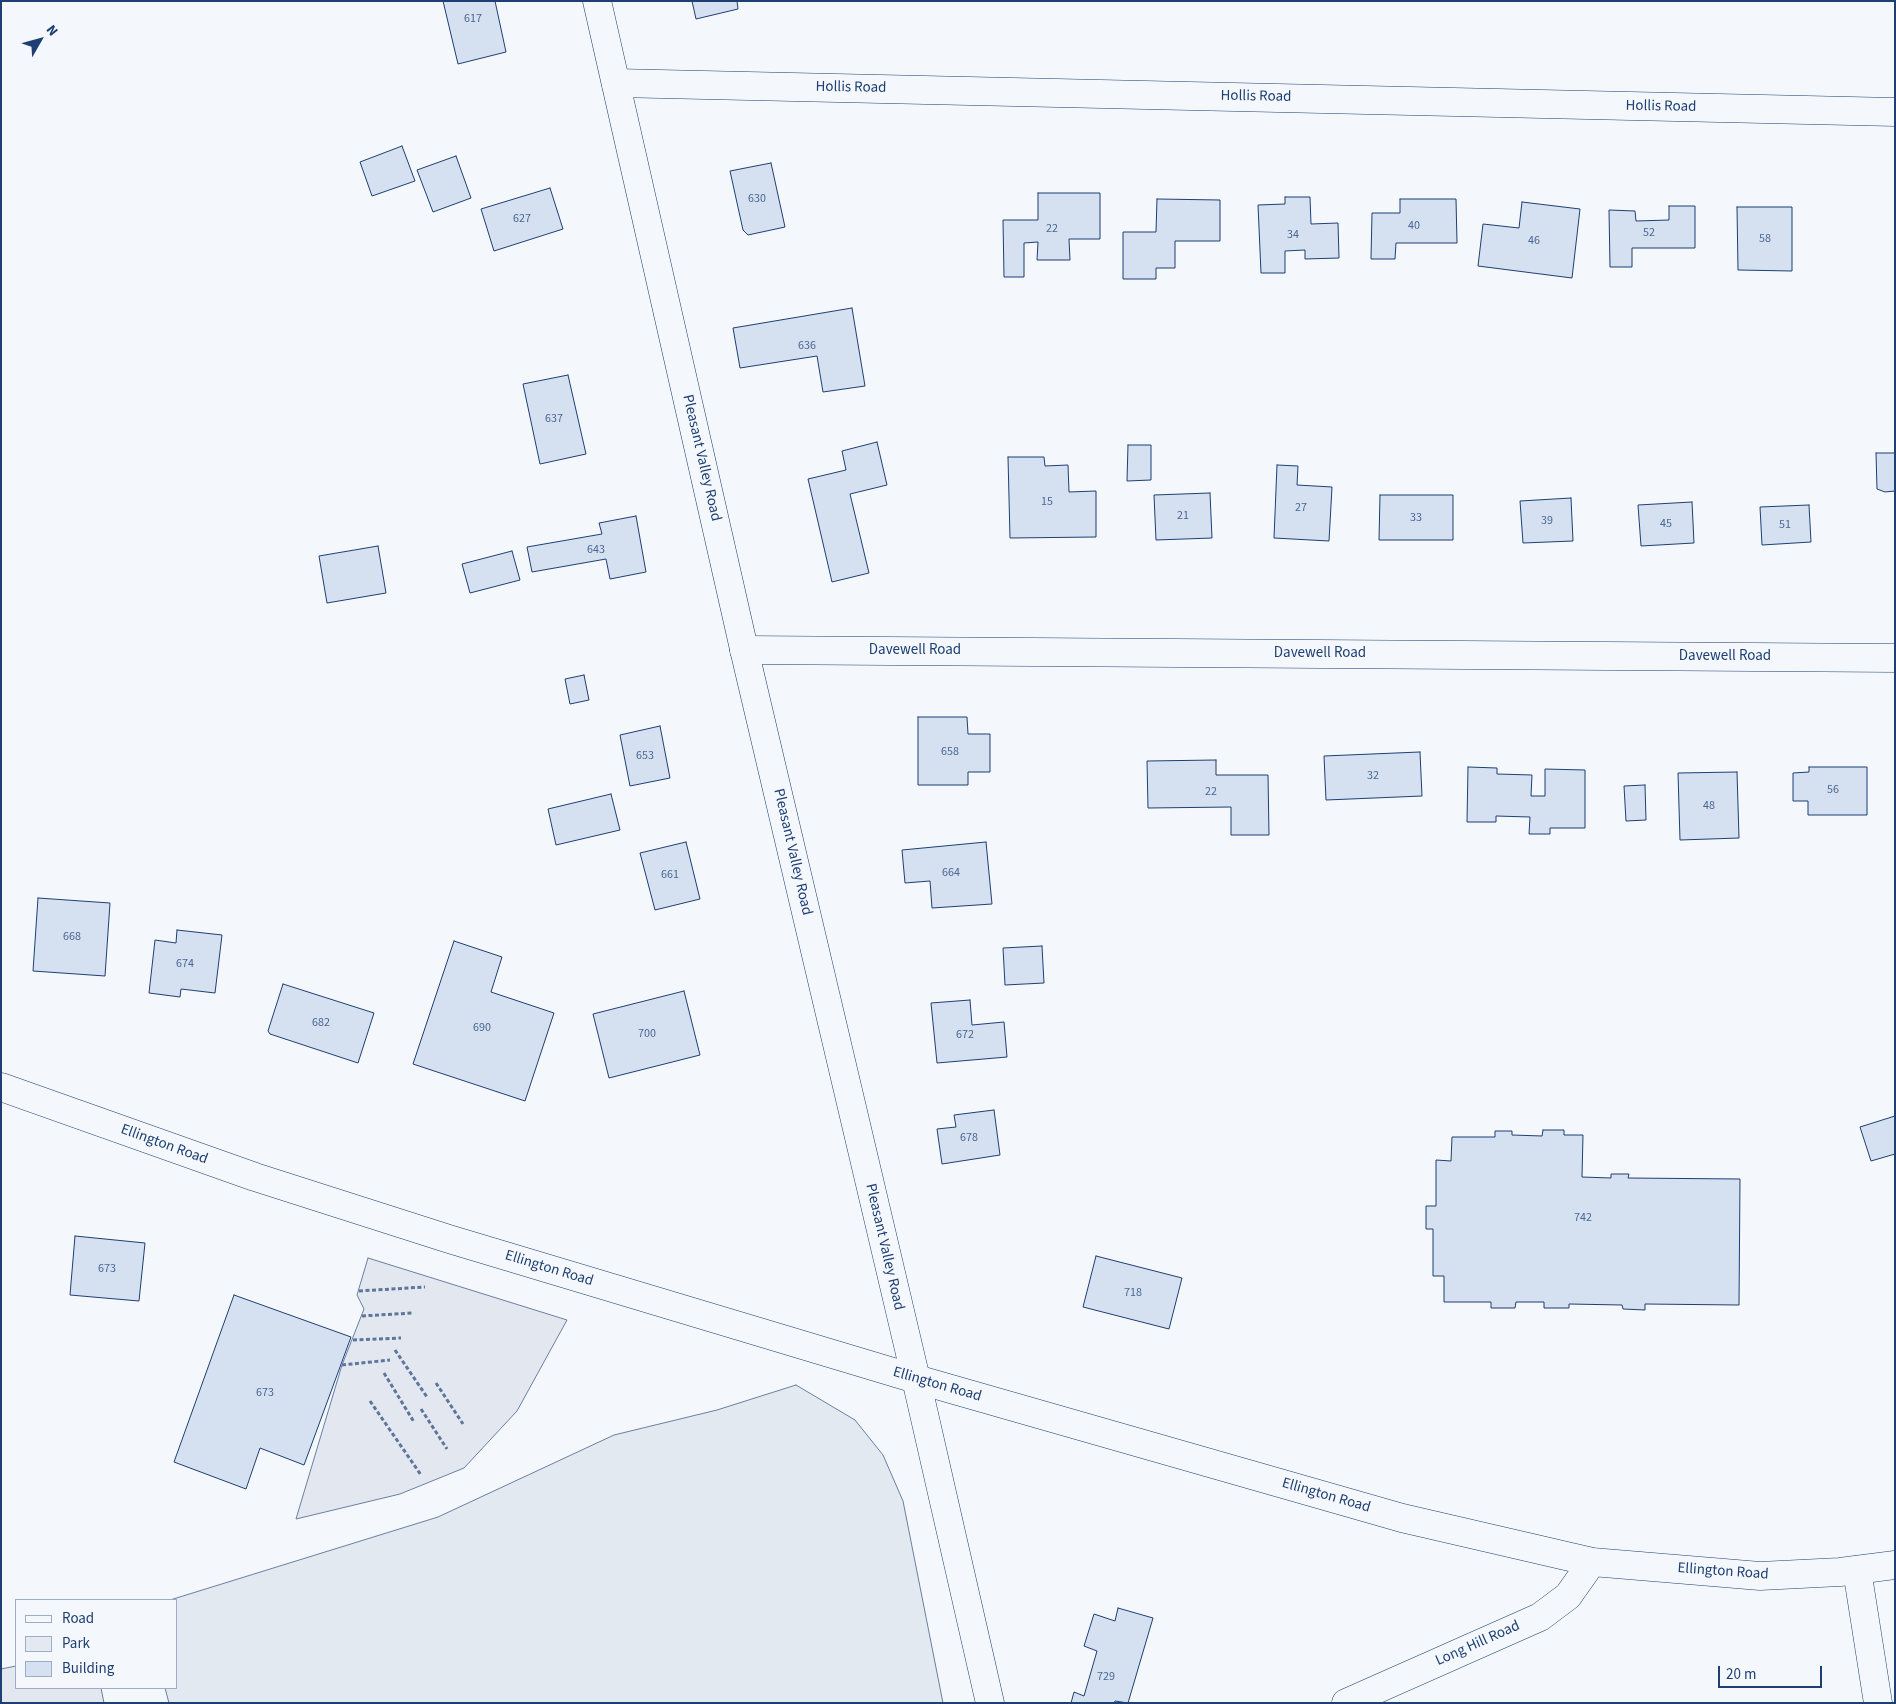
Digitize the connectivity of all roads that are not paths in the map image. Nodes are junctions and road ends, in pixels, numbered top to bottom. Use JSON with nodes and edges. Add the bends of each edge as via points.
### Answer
{"nodes":[{"id":1,"x":597,"y":1,"type":"edge"},
{"id":2,"x":616,"y":83,"type":"junction"},
{"id":3,"x":1895,"y":112,"type":"edge"},
{"id":4,"x":744,"y":650,"type":"junction"},
{"id":5,"x":1895,"y":658,"type":"edge"},
{"id":6,"x":1,"y":1087,"type":"edge"},
{"id":7,"x":916,"y":1379,"type":"junction"},
{"id":8,"x":1592,"y":1562,"type":"junction"},
{"id":9,"x":1895,"y":1565,"type":"edge"},
{"id":10,"x":1857,"y":1570,"type":"junction"},
{"id":11,"x":990,"y":1703,"type":"edge"},
{"id":12,"x":1346,"y":1703,"type":"edge"},
{"id":13,"x":1878,"y":1703,"type":"edge"}],
"edges":[{"from":1,"to":2,"type":"main road","name":"Pleasant Valley Road"},
{"from":2,"to":3,"type":"main road","name":"Hollis Road"},
{"from":2,"to":4,"type":"main road","name":"Pleasant Valley Road"},
{"from":4,"to":5,"type":"main road","name":"Davewell Road"},
{"from":4,"to":7,"type":"main road","name":"Pleasant Valley Road"},
{"from":6,"to":7,"type":"main road","name":"Ellington Road","via":[[255,1177],[458,1242]]},
{"from":7,"to":8,"type":"main road","name":"Ellington Road","via":[[1402,1518]]},
{"from":7,"to":11,"type":"main road","name":"Pleasant Valley Road"},
{"from":8,"to":10,"type":"main road","name":"Ellington Road","via":[[1760,1576]]},
{"from":8,"to":12,"type":"main road","name":"Long Hill Road","via":[[1568,1596],[1540,1617]]},
{"from":9,"to":10,"type":"main road","name":"Ellington Road"},
{"from":10,"to":13,"type":"main road"}]}
